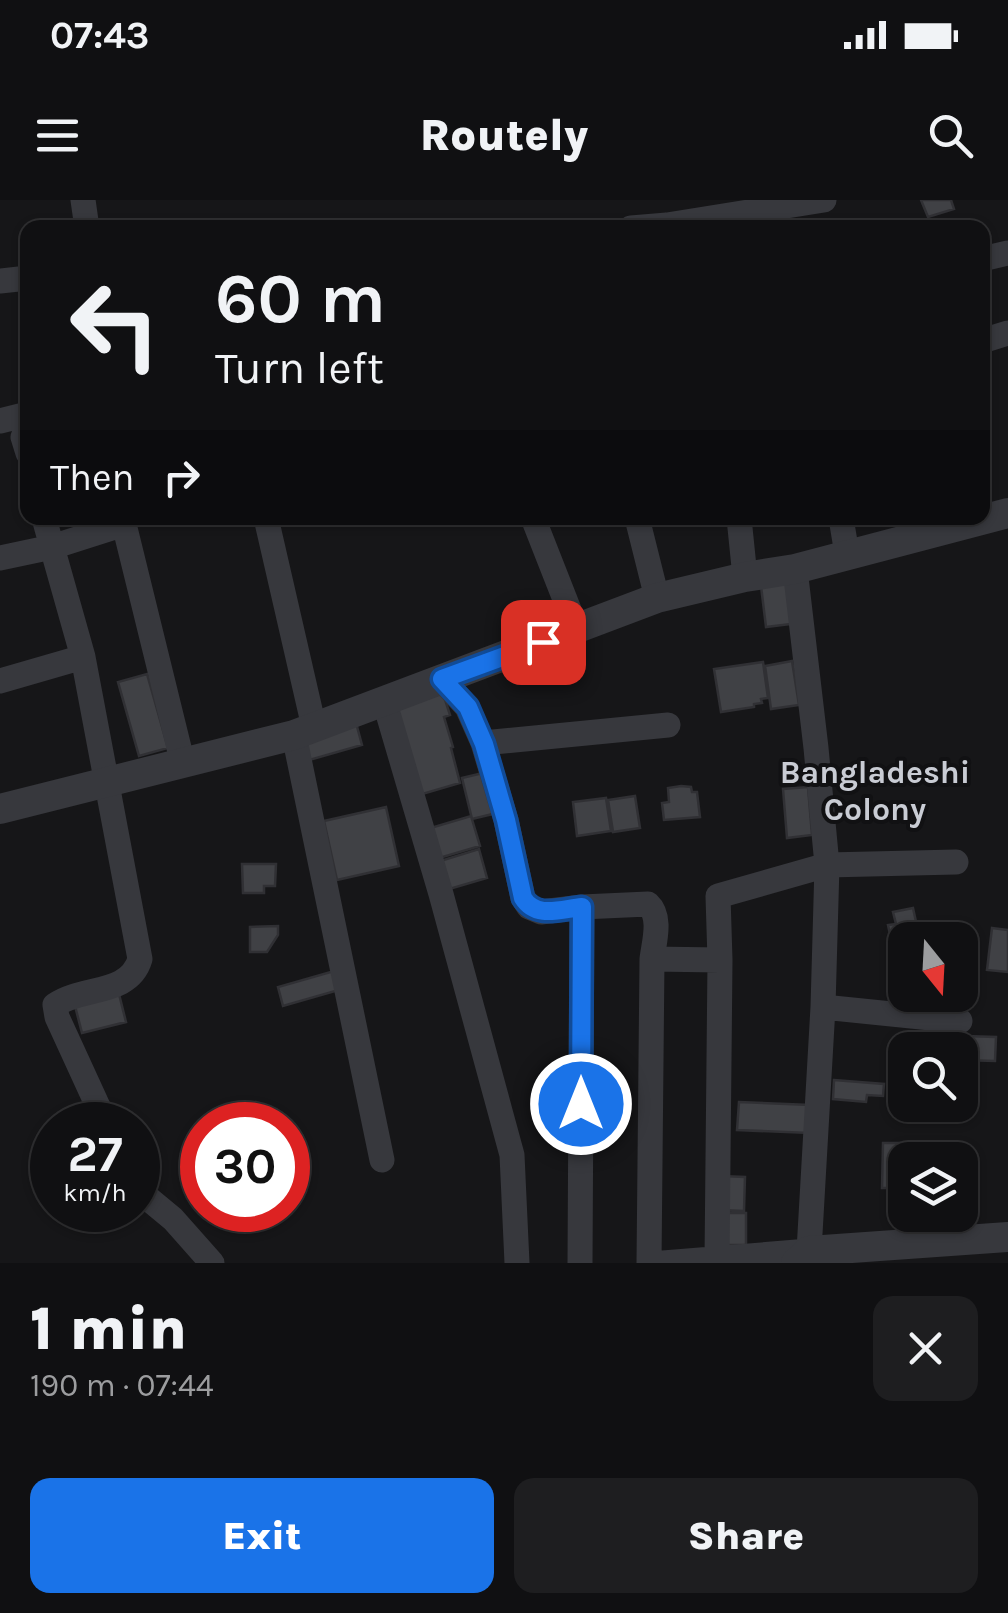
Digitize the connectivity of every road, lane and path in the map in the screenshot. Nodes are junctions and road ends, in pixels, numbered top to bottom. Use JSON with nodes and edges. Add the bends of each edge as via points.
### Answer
{"nodes":[{"id":1,"x":824,"y":200,"type":"edge"},
{"id":2,"x":798,"y":216,"type":"edge"},
{"id":3,"x":665,"y":217,"type":"edge"},
{"id":4,"x":46,"y":525,"type":"edge"},
{"id":5,"x":121,"y":525,"type":"edge"},
{"id":6,"x":124,"y":525,"type":"edge"},
{"id":7,"x":267,"y":525,"type":"edge"},
{"id":8,"x":536,"y":525,"type":"edge"},
{"id":9,"x":639,"y":525,"type":"edge"},
{"id":10,"x":740,"y":525,"type":"edge"},
{"id":11,"x":843,"y":525,"type":"edge"},
{"id":12,"x":961,"y":525,"type":"edge"},
{"id":13,"x":52,"y":546,"type":"junction"},
{"id":14,"x":846,"y":554,"type":"junction"},
{"id":15,"x":0,"y":558,"type":"edge"},
{"id":16,"x":795,"y":569,"type":"junction"},
{"id":17,"x":745,"y":577,"type":"junction"},
{"id":18,"x":657,"y":598,"type":"junction"},
{"id":19,"x":576,"y":630,"type":"junction"},
{"id":20,"x":84,"y":656,"type":"junction"},
{"id":21,"x":442,"y":679,"type":"junction"},
{"id":22,"x":0,"y":681,"type":"edge"},
{"id":23,"x":384,"y":700,"type":"junction"},
{"id":24,"x":668,"y":724,"type":"dead end"},
{"id":25,"x":304,"y":731,"type":"junction"},
{"id":26,"x":484,"y":744,"type":"junction"},
{"id":27,"x":183,"y":764,"type":"junction"},
{"id":28,"x":106,"y":783,"type":"junction"},
{"id":29,"x":0,"y":809,"type":"edge"},
{"id":30,"x":956,"y":862,"type":"dead end"},
{"id":31,"x":827,"y":865,"type":"junction"},
{"id":32,"x":582,"y":907,"type":"junction"},
{"id":33,"x":652,"y":960,"type":"junction"},
{"id":34,"x":720,"y":960,"type":"junction"},
{"id":35,"x":824,"y":1007,"type":"junction"},
{"id":36,"x":960,"y":1021,"type":"dead end"},
{"id":37,"x":96,"y":1102,"type":"edge"},
{"id":38,"x":382,"y":1160,"type":"dead end"},
{"id":39,"x":160,"y":1208,"type":"edge"},
{"id":40,"x":1008,"y":1237,"type":"edge"},
{"id":41,"x":717,"y":1259,"type":"junction"},
{"id":42,"x":803,"y":1259,"type":"edge"},
{"id":43,"x":212,"y":1263,"type":"edge"},
{"id":44,"x":518,"y":1263,"type":"edge"},
{"id":45,"x":580,"y":1263,"type":"edge"},
{"id":46,"x":649,"y":1263,"type":"edge"},
{"id":47,"x":663,"y":1263,"type":"edge"}],
"edges":[{"from":1,"to":2,"type":"street"},
{"from":2,"to":3,"type":"street"},
{"from":4,"to":13,"type":"street"},
{"from":5,"to":13,"type":"street"},
{"from":6,"to":27,"type":"street"},
{"from":7,"to":25,"type":"street"},
{"from":8,"to":19,"type":"street"},
{"from":9,"to":18,"type":"street"},
{"from":10,"to":17,"type":"street"},
{"from":11,"to":14,"type":"street"},
{"from":12,"to":14,"type":"street"},
{"from":13,"to":15,"type":"street"},
{"from":13,"to":20,"type":"street"},
{"from":14,"to":16,"type":"street"},
{"from":16,"to":17,"type":"street"},
{"from":16,"to":31,"type":"street"},
{"from":17,"to":18,"type":"street"},
{"from":18,"to":19,"type":"street"},
{"from":19,"to":21,"type":"street"},
{"from":20,"to":22,"type":"street"},
{"from":20,"to":28,"type":"street"},
{"from":21,"to":23,"type":"street"},
{"from":21,"to":26,"type":"street","via":[[468,707]]},
{"from":23,"to":25,"type":"street"},
{"from":23,"to":44,"type":"street","via":[[512,1155]]},
{"from":24,"to":26,"type":"street"},
{"from":25,"to":27,"type":"street"},
{"from":25,"to":38,"type":"street"},
{"from":26,"to":32,"type":"street","via":[[523,898],[541,912]]},
{"from":27,"to":28,"type":"street"},
{"from":28,"to":29,"type":"street"},
{"from":28,"to":37,"type":"street","via":[[140,959],[124,982],[56,1005]]},
{"from":30,"to":31,"type":"street"},
{"from":31,"to":34,"type":"street","via":[[718,896]]},
{"from":31,"to":35,"type":"street"},
{"from":32,"to":33,"type":"street","via":[[654,908]]},
{"from":32,"to":45,"type":"street"},
{"from":33,"to":34,"type":"street"},
{"from":33,"to":46,"type":"street"},
{"from":34,"to":41,"type":"street"},
{"from":35,"to":36,"type":"street"},
{"from":35,"to":42,"type":"street"},
{"from":39,"to":43,"type":"street"},
{"from":40,"to":42,"type":"street"},
{"from":41,"to":42,"type":"street"},
{"from":41,"to":47,"type":"street"}]}
